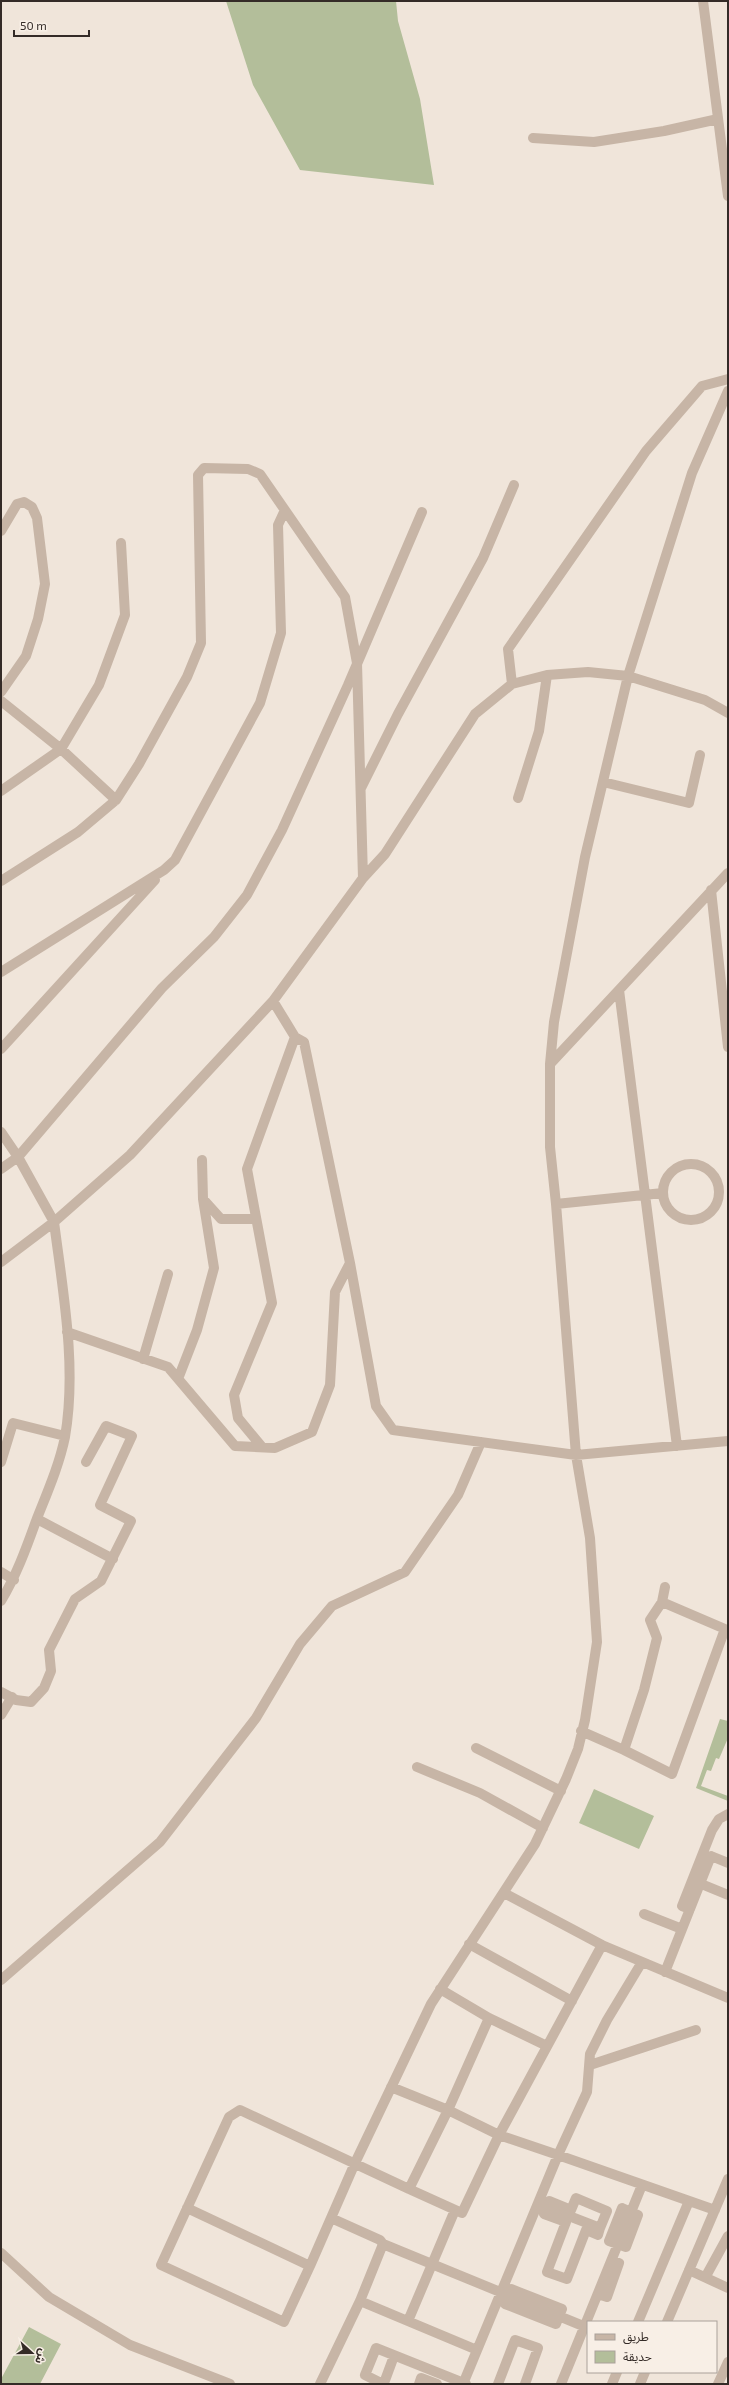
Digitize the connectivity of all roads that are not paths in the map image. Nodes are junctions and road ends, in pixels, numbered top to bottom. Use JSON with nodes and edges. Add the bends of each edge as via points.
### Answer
{"nodes":[{"id":1,"x":703,"y":1,"type":"edge"},
{"id":2,"x":718,"y":119,"type":"junction"},
{"id":3,"x":533,"y":138,"type":"dead end"},
{"id":4,"x":728,"y":196,"type":"edge"},
{"id":5,"x":728,"y":379,"type":"edge"},
{"id":6,"x":728,"y":390,"type":"edge"},
{"id":7,"x":514,"y":485,"type":"dead end"},
{"id":8,"x":284,"y":512,"type":"junction"},
{"id":9,"x":422,"y":512,"type":"dead end"},
{"id":10,"x":1,"y":531,"type":"edge"},
{"id":11,"x":121,"y":543,"type":"dead end"},
{"id":12,"x":357,"y":663,"type":"junction"},
{"id":13,"x":547,"y":675,"type":"junction"},
{"id":14,"x":628,"y":676,"type":"junction"},
{"id":15,"x":512,"y":684,"type":"junction"},
{"id":16,"x":1,"y":692,"type":"edge"},
{"id":17,"x":1,"y":701,"type":"edge"},
{"id":18,"x":728,"y":713,"type":"edge"},
{"id":19,"x":61,"y":750,"type":"junction"},
{"id":20,"x":700,"y":755,"type":"dead end"},
{"id":21,"x":603,"y":782,"type":"junction"},
{"id":22,"x":359,"y":790,"type":"junction"},
{"id":23,"x":1,"y":791,"type":"edge"},
{"id":24,"x":518,"y":798,"type":"dead end"},
{"id":25,"x":116,"y":800,"type":"junction"},
{"id":26,"x":164,"y":870,"type":"junction"},
{"id":27,"x":728,"y":873,"type":"edge"},
{"id":28,"x":363,"y":878,"type":"junction"},
{"id":29,"x":1,"y":881,"type":"edge"},
{"id":30,"x":711,"y":890,"type":"junction"},
{"id":31,"x":1,"y":972,"type":"edge"},
{"id":32,"x":619,"y":990,"type":"junction"},
{"id":33,"x":273,"y":1001,"type":"junction"},
{"id":34,"x":295,"y":1037,"type":"junction"},
{"id":35,"x":728,"y":1047,"type":"edge"},
{"id":36,"x":1,"y":1049,"type":"edge"},
{"id":37,"x":550,"y":1064,"type":"junction"},
{"id":38,"x":1,"y":1132,"type":"edge"},
{"id":39,"x":18,"y":1157,"type":"junction"},
{"id":40,"x":202,"y":1160,"type":"dead end"},
{"id":41,"x":1,"y":1169,"type":"edge"},
{"id":42,"x":724,"y":1185,"type":"edge"},
{"id":43,"x":663,"y":1193,"type":"junction"},
{"id":44,"x":647,"y":1194,"type":"junction"},
{"id":45,"x":203,"y":1200,"type":"junction"},
{"id":46,"x":556,"y":1204,"type":"junction"},
{"id":47,"x":256,"y":1219,"type":"junction"},
{"id":48,"x":54,"y":1222,"type":"junction"},
{"id":49,"x":1,"y":1262,"type":"edge"},
{"id":50,"x":350,"y":1264,"type":"junction"},
{"id":51,"x":168,"y":1274,"type":"dead end"},
{"id":52,"x":67,"y":1332,"type":"junction"},
{"id":53,"x":143,"y":1359,"type":"junction"},
{"id":54,"x":178,"y":1379,"type":"junction"},
{"id":55,"x":65,"y":1436,"type":"junction"},
{"id":56,"x":481,"y":1442,"type":"junction"},
{"id":57,"x":728,"y":1442,"type":"edge"},
{"id":58,"x":677,"y":1446,"type":"junction"},
{"id":59,"x":262,"y":1447,"type":"junction"},
{"id":60,"x":576,"y":1455,"type":"junction"},
{"id":61,"x":1,"y":1462,"type":"edge"},
{"id":62,"x":86,"y":1462,"type":"dead end"},
{"id":63,"x":37,"y":1519,"type":"junction"},
{"id":64,"x":113,"y":1559,"type":"junction"},
{"id":65,"x":1,"y":1572,"type":"edge"},
{"id":66,"x":14,"y":1580,"type":"junction"},
{"id":67,"x":665,"y":1587,"type":"dead end"},
{"id":68,"x":1,"y":1601,"type":"edge"},
{"id":69,"x":662,"y":1602,"type":"junction"},
{"id":70,"x":1,"y":1692,"type":"edge"},
{"id":71,"x":12,"y":1697,"type":"junction"},
{"id":72,"x":1,"y":1716,"type":"edge"},
{"id":73,"x":581,"y":1731,"type":"junction"},
{"id":74,"x":476,"y":1748,"type":"dead end"},
{"id":75,"x":624,"y":1750,"type":"junction"},
{"id":76,"x":417,"y":1767,"type":"dead end"},
{"id":77,"x":561,"y":1791,"type":"junction"},
{"id":78,"x":728,"y":1814,"type":"edge"},
{"id":79,"x":543,"y":1828,"type":"junction"},
{"id":80,"x":728,"y":1863,"type":"edge"},
{"id":81,"x":696,"y":1882,"type":"junction"},
{"id":82,"x":504,"y":1893,"type":"junction"},
{"id":83,"x":728,"y":1895,"type":"edge"},
{"id":84,"x":644,"y":1914,"type":"dead end"},
{"id":85,"x":682,"y":1929,"type":"junction"},
{"id":86,"x":469,"y":1944,"type":"junction"},
{"id":87,"x":602,"y":1945,"type":"junction"},
{"id":88,"x":642,"y":1962,"type":"junction"},
{"id":89,"x":665,"y":1972,"type":"junction"},
{"id":90,"x":1,"y":1980,"type":"edge"},
{"id":91,"x":440,"y":1990,"type":"junction"},
{"id":92,"x":728,"y":1998,"type":"edge"},
{"id":93,"x":572,"y":2001,"type":"junction"},
{"id":94,"x":489,"y":2018,"type":"junction"},
{"id":95,"x":696,"y":2030,"type":"dead end"},
{"id":96,"x":547,"y":2046,"type":"junction"},
{"id":97,"x":590,"y":2065,"type":"junction"},
{"id":98,"x":391,"y":2087,"type":"junction"},
{"id":99,"x":448,"y":2110,"type":"junction"},
{"id":100,"x":499,"y":2135,"type":"junction"},
{"id":101,"x":558,"y":2155,"type":"junction"},
{"id":102,"x":355,"y":2164,"type":"junction"},
{"id":103,"x":728,"y":2179,"type":"edge"},
{"id":104,"x":642,"y":2184,"type":"junction"},
{"id":105,"x":409,"y":2189,"type":"junction"},
{"id":106,"x":689,"y":2201,"type":"junction"},
{"id":107,"x":542,"y":2206,"type":"junction"},
{"id":108,"x":188,"y":2208,"type":"junction"},
{"id":109,"x":455,"y":2210,"type":"junction"},
{"id":110,"x":715,"y":2210,"type":"junction"},
{"id":111,"x":631,"y":2212,"type":"junction"},
{"id":112,"x":331,"y":2218,"type":"junction"},
{"id":113,"x":600,"y":2228,"type":"junction"},
{"id":114,"x":728,"y":2236,"type":"edge"},
{"id":115,"x":383,"y":2244,"type":"junction"},
{"id":116,"x":618,"y":2244,"type":"junction"},
{"id":117,"x":1,"y":2253,"type":"edge"},
{"id":118,"x":433,"y":2265,"type":"junction"},
{"id":119,"x":310,"y":2266,"type":"junction"},
{"id":120,"x":689,"y":2270,"type":"junction"},
{"id":121,"x":706,"y":2276,"type":"junction"},
{"id":122,"x":728,"y":2288,"type":"edge"},
{"id":123,"x":504,"y":2295,"type":"junction"},
{"id":124,"x":360,"y":2301,"type":"junction"},
{"id":125,"x":559,"y":2317,"type":"junction"},
{"id":126,"x":408,"y":2321,"type":"junction"},
{"id":127,"x":588,"y":2321,"type":"edge"},
{"id":128,"x":638,"y":2321,"type":"edge"},
{"id":129,"x":667,"y":2321,"type":"edge"},
{"id":130,"x":586,"y":2327,"type":"edge"},
{"id":131,"x":477,"y":2350,"type":"junction"},
{"id":132,"x":394,"y":2356,"type":"junction"},
{"id":133,"x":728,"y":2362,"type":"edge"},
{"id":134,"x":570,"y":2363,"type":"junction"},
{"id":135,"x":617,"y":2373,"type":"edge"},
{"id":136,"x":645,"y":2373,"type":"edge"},
{"id":137,"x":230,"y":2384,"type":"edge"},
{"id":138,"x":320,"y":2384,"type":"edge"},
{"id":139,"x":383,"y":2384,"type":"edge"},
{"id":140,"x":419,"y":2384,"type":"edge"},
{"id":141,"x":438,"y":2384,"type":"edge"},
{"id":142,"x":464,"y":2384,"type":"edge"},
{"id":143,"x":498,"y":2384,"type":"edge"},
{"id":144,"x":525,"y":2384,"type":"edge"},
{"id":145,"x":561,"y":2384,"type":"edge"},
{"id":146,"x":568,"y":2384,"type":"edge"},
{"id":147,"x":612,"y":2384,"type":"edge"},
{"id":148,"x":640,"y":2384,"type":"edge"},
{"id":149,"x":718,"y":2384,"type":"edge"}],
"edges":[{"from":1,"to":2,"type":"street"},
{"from":2,"to":3,"type":"street","via":[[594,142]]},
{"from":2,"to":4,"type":"street"},
{"from":5,"to":15,"type":"street","via":[[702,386],[646,451],[508,650]]},
{"from":6,"to":14,"type":"street","via":[[692,473]]},
{"from":7,"to":22,"type":"street","via":[[483,558]]},
{"from":8,"to":12,"type":"street","via":[[345,597]]},
{"from":8,"to":25,"type":"street","via":[[260,474],[248,469],[204,468],[198,475],[201,643],[187,677]]},
{"from":8,"to":26,"type":"street","via":[[278,525],[281,633],[260,703],[175,860]]},
{"from":9,"to":12,"type":"street"},
{"from":10,"to":16,"type":"street","via":[[17,504],[24,502],[32,507],[37,518],[45,584],[38,619],[26,656]]},
{"from":11,"to":19,"type":"street","via":[[125,615],[99,685]]},
{"from":12,"to":22,"type":"street"},
{"from":12,"to":39,"type":"street","via":[[282,830],[247,895],[214,937],[162,988]]},
{"from":13,"to":14,"type":"street","via":[[588,672]]},
{"from":13,"to":15,"type":"street"},
{"from":13,"to":24,"type":"street","via":[[539,731]]},
{"from":14,"to":18,"type":"street","via":[[705,700]]},
{"from":14,"to":21,"type":"street"},
{"from":15,"to":28,"type":"street","via":[[476,714],[385,854]]},
{"from":17,"to":19,"type":"street"},
{"from":19,"to":23,"type":"street"},
{"from":19,"to":25,"type":"street"},
{"from":20,"to":21,"type":"street","via":[[689,803]]},
{"from":21,"to":37,"type":"street","via":[[585,857],[554,1022]]},
{"from":22,"to":28,"type":"street"},
{"from":25,"to":29,"type":"street","via":[[78,832]]},
{"from":26,"to":31,"type":"street"},
{"from":26,"to":36,"type":"street"},
{"from":27,"to":30,"type":"street"},
{"from":28,"to":33,"type":"street"},
{"from":30,"to":32,"type":"street"},
{"from":30,"to":35,"type":"street"},
{"from":32,"to":37,"type":"street"},
{"from":32,"to":44,"type":"street"},
{"from":33,"to":34,"type":"street"},
{"from":33,"to":48,"type":"street","via":[[130,1155]]},
{"from":34,"to":47,"type":"street","via":[[247,1168]]},
{"from":34,"to":50,"type":"street","via":[[304,1042]]},
{"from":37,"to":46,"type":"street","via":[[550,1147]]},
{"from":38,"to":39,"type":"street"},
{"from":39,"to":41,"type":"street"},
{"from":39,"to":48,"type":"street"},
{"from":40,"to":45,"type":"street"},
{"from":42,"to":43,"type":"street","via":[[709,1170],[692,1163],[683,1165],[668,1175]]},
{"from":42,"to":43,"type":"street","via":[[718,1203],[705,1217],[696,1220],[686,1220],[670,1210]]},
{"from":43,"to":44,"type":"street"},
{"from":44,"to":46,"type":"street"},
{"from":44,"to":58,"type":"street"},
{"from":45,"to":47,"type":"street","via":[[221,1219]]},
{"from":45,"to":54,"type":"street","via":[[214,1268],[197,1330]]},
{"from":46,"to":60,"type":"street"},
{"from":47,"to":59,"type":"street","via":[[272,1303],[234,1395],[238,1418]]},
{"from":48,"to":49,"type":"street"},
{"from":48,"to":52,"type":"street"},
{"from":50,"to":56,"type":"street","via":[[376,1406],[392,1430]]},
{"from":50,"to":59,"type":"street","via":[[335,1292],[330,1385],[312,1432],[275,1448]]},
{"from":51,"to":53,"type":"street"},
{"from":52,"to":53,"type":"street"},
{"from":52,"to":55,"type":"street","via":[[70,1373]]},
{"from":53,"to":54,"type":"street","via":[[168,1367]]},
{"from":54,"to":59,"type":"street","via":[[235,1446]]},
{"from":55,"to":61,"type":"street","via":[[13,1423]]},
{"from":55,"to":63,"type":"street","via":[[60,1459]]},
{"from":56,"to":60,"type":"street"},
{"from":56,"to":90,"type":"street","via":[[458,1495],[405,1572],[332,1606],[300,1644],[256,1718],[160,1842]]},
{"from":57,"to":58,"type":"street"},
{"from":58,"to":60,"type":"street"},
{"from":60,"to":73,"type":"street","via":[[590,1538],[597,1642]]},
{"from":62,"to":64,"type":"street","via":[[106,1426],[132,1436],[100,1505],[131,1521]]},
{"from":63,"to":64,"type":"street"},
{"from":63,"to":66,"type":"street"},
{"from":64,"to":71,"type":"street","via":[[101,1581],[75,1599],[49,1650],[51,1671],[44,1688],[31,1702]]},
{"from":65,"to":66,"type":"street"},
{"from":66,"to":68,"type":"street"},
{"from":67,"to":69,"type":"street"},
{"from":69,"to":75,"type":"street","via":[[650,1620],[657,1638],[644,1690]]},
{"from":69,"to":75,"type":"street","via":[[725,1629],[672,1774]]},
{"from":70,"to":71,"type":"street"},
{"from":71,"to":72,"type":"street"},
{"from":73,"to":75,"type":"street"},
{"from":73,"to":77,"type":"street","via":[[578,1749]]},
{"from":74,"to":77,"type":"street"},
{"from":76,"to":79,"type":"street","via":[[480,1792]]},
{"from":77,"to":79,"type":"street"},
{"from":78,"to":81,"type":"street","via":[[714,1825]]},
{"from":79,"to":82,"type":"street"},
{"from":80,"to":81,"type":"street","via":[[711,1856]]},
{"from":81,"to":83,"type":"street"},
{"from":81,"to":85,"type":"street","via":[[682,1906],[690,1909]]},
{"from":82,"to":86,"type":"street"},
{"from":82,"to":87,"type":"street"},
{"from":84,"to":85,"type":"street"},
{"from":85,"to":89,"type":"street"},
{"from":86,"to":91,"type":"street"},
{"from":86,"to":93,"type":"street"},
{"from":87,"to":88,"type":"street"},
{"from":87,"to":93,"type":"street"},
{"from":88,"to":89,"type":"street"},
{"from":88,"to":97,"type":"street","via":[[607,2020],[590,2054]]},
{"from":89,"to":92,"type":"street"},
{"from":91,"to":94,"type":"street"},
{"from":91,"to":98,"type":"street"},
{"from":93,"to":96,"type":"street"},
{"from":94,"to":96,"type":"street"},
{"from":94,"to":99,"type":"street"},
{"from":95,"to":97,"type":"street"},
{"from":96,"to":100,"type":"street"},
{"from":97,"to":101,"type":"street","via":[[587,2092]]},
{"from":98,"to":99,"type":"street"},
{"from":98,"to":102,"type":"street"},
{"from":99,"to":100,"type":"street"},
{"from":99,"to":105,"type":"street"},
{"from":100,"to":101,"type":"street"},
{"from":100,"to":109,"type":"street","via":[[462,2213]]},
{"from":101,"to":104,"type":"street"},
{"from":101,"to":107,"type":"street"},
{"from":102,"to":105,"type":"street"},
{"from":102,"to":108,"type":"street","via":[[240,2110],[229,2117]]},
{"from":102,"to":112,"type":"street"},
{"from":103,"to":110,"type":"street"},
{"from":104,"to":106,"type":"street"},
{"from":104,"to":111,"type":"street"},
{"from":105,"to":109,"type":"street"},
{"from":106,"to":110,"type":"street"},
{"from":106,"to":128,"type":"street"},
{"from":107,"to":113,"type":"street"},
{"from":107,"to":113,"type":"street","via":[[549,2201],[571,2210],[576,2198],[607,2210]]},
{"from":107,"to":113,"type":"street","via":[[544,2214],[566,2222],[547,2272],[567,2279],[586,2230],[598,2235]]},
{"from":107,"to":123,"type":"street"},
{"from":108,"to":119,"type":"street"},
{"from":108,"to":119,"type":"street","via":[[161,2265],[284,2322]]},
{"from":109,"to":118,"type":"street"},
{"from":110,"to":120,"type":"street"},
{"from":111,"to":116,"type":"street","via":[[638,2215],[626,2248]]},
{"from":111,"to":116,"type":"street","via":[[622,2208],[609,2241]]},
{"from":112,"to":115,"type":"street","via":[[380,2240]]},
{"from":112,"to":119,"type":"street"},
{"from":114,"to":121,"type":"street"},
{"from":115,"to":118,"type":"street"},
{"from":115,"to":124,"type":"street"},
{"from":116,"to":127,"type":"street","via":[[612,2260],[619,2263],[607,2297],[598,2294]]},
{"from":117,"to":137,"type":"street","via":[[49,2297],[130,2345]]},
{"from":118,"to":123,"type":"street"},
{"from":118,"to":126,"type":"street"},
{"from":120,"to":121,"type":"street"},
{"from":120,"to":129,"type":"street"},
{"from":121,"to":122,"type":"street"},
{"from":123,"to":125,"type":"street","via":[[505,2304],[556,2324]]},
{"from":123,"to":125,"type":"street","via":[[511,2289],[562,2309]]},
{"from":123,"to":131,"type":"street"},
{"from":124,"to":126,"type":"street"},
{"from":124,"to":138,"type":"street"},
{"from":125,"to":130,"type":"street"},
{"from":126,"to":131,"type":"street"},
{"from":130,"to":134,"type":"street"},
{"from":131,"to":142,"type":"street"},
{"from":132,"to":139,"type":"street"},
{"from":132,"to":139,"type":"street","via":[[376,2348],[364,2376]]},
{"from":132,"to":142,"type":"street"},
{"from":133,"to":149,"type":"street"},
{"from":134,"to":145,"type":"street"},
{"from":134,"to":146,"type":"street","via":[[575,2365]]},
{"from":135,"to":147,"type":"street"},
{"from":136,"to":148,"type":"street"},
{"from":140,"to":141,"type":"street","via":[[421,2378]]},
{"from":143,"to":144,"type":"street","via":[[515,2340],[538,2348]]}]}
